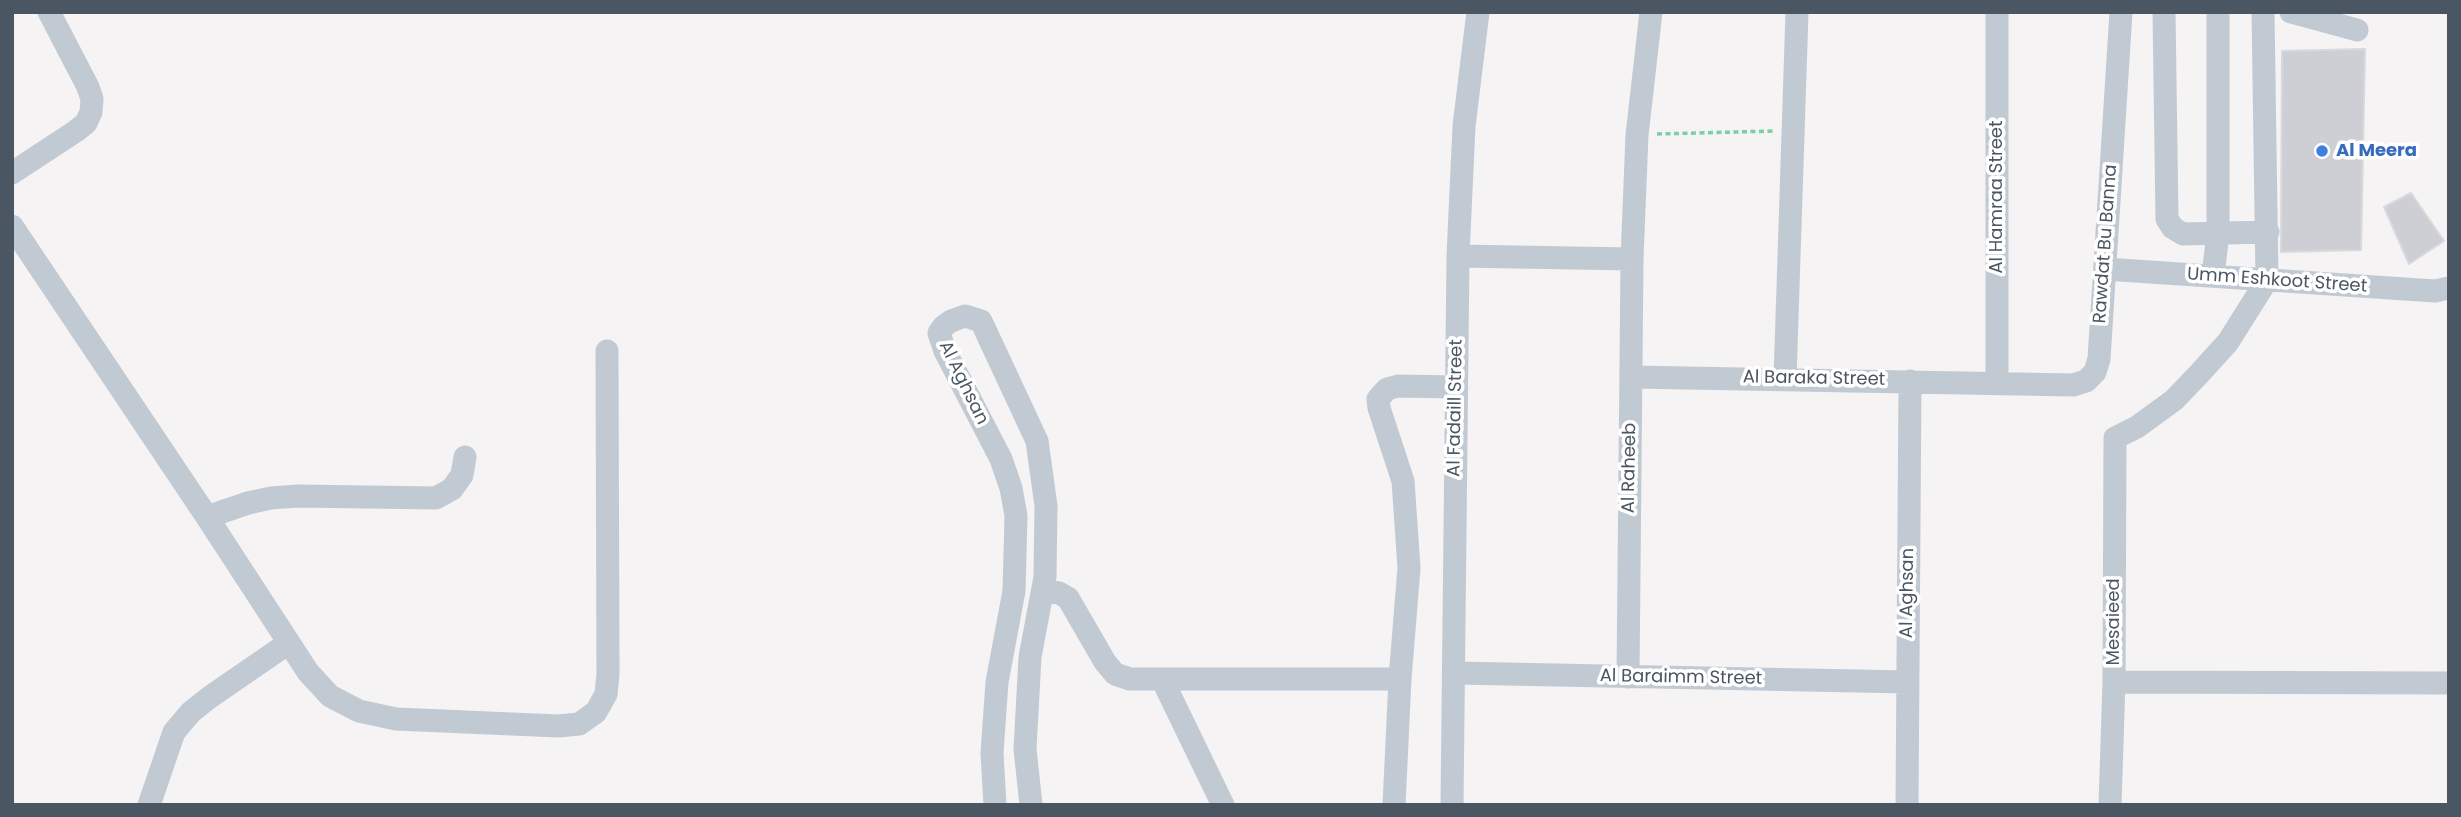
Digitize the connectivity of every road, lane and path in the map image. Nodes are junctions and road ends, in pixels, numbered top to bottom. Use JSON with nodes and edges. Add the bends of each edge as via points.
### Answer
{"nodes":[{"id":1,"x":49,"y":12,"type":"edge"},
{"id":2,"x":1478,"y":12,"type":"edge"},
{"id":3,"x":1651,"y":12,"type":"edge"},
{"id":4,"x":1797,"y":12,"type":"edge"},
{"id":5,"x":1997,"y":12,"type":"edge"},
{"id":6,"x":2120,"y":12,"type":"edge"},
{"id":7,"x":2165,"y":12,"type":"edge"},
{"id":8,"x":2218,"y":12,"type":"edge"},
{"id":9,"x":2263,"y":12,"type":"edge"},
{"id":10,"x":2291,"y":12,"type":"edge"},
{"id":11,"x":2357,"y":30,"type":"dead end"},
{"id":12,"x":1792,"y":130,"type":"junction"},
{"id":13,"x":1637,"y":135,"type":"junction"},
{"id":14,"x":12,"y":173,"type":"edge"},
{"id":15,"x":12,"y":226,"type":"edge"},
{"id":16,"x":2268,"y":232,"type":"junction"},
{"id":17,"x":2218,"y":233,"type":"junction"},
{"id":18,"x":1458,"y":256,"type":"junction"},
{"id":19,"x":1632,"y":259,"type":"junction"},
{"id":20,"x":2105,"y":269,"type":"junction"},
{"id":21,"x":2213,"y":276,"type":"junction"},
{"id":22,"x":2267,"y":280,"type":"junction"},
{"id":23,"x":2449,"y":288,"type":"edge"},
{"id":24,"x":607,"y":351,"type":"dead end"},
{"id":25,"x":1632,"y":376,"type":"junction"},
{"id":26,"x":1785,"y":379,"type":"junction"},
{"id":27,"x":1910,"y":381,"type":"junction"},
{"id":28,"x":1997,"y":382,"type":"junction"},
{"id":29,"x":1456,"y":387,"type":"junction"},
{"id":30,"x":466,"y":457,"type":"dead end"},
{"id":31,"x":207,"y":517,"type":"junction"},
{"id":32,"x":1043,"y":591,"type":"junction"},
{"id":33,"x":287,"y":644,"type":"junction"},
{"id":34,"x":1455,"y":673,"type":"junction"},
{"id":35,"x":1628,"y":677,"type":"junction"},
{"id":36,"x":1162,"y":679,"type":"junction"},
{"id":37,"x":1400,"y":680,"type":"junction"},
{"id":38,"x":1907,"y":682,"type":"junction"},
{"id":39,"x":2114,"y":682,"type":"junction"},
{"id":40,"x":2449,"y":683,"type":"edge"},
{"id":41,"x":149,"y":805,"type":"edge"},
{"id":42,"x":995,"y":805,"type":"edge"},
{"id":43,"x":1031,"y":805,"type":"edge"},
{"id":44,"x":1223,"y":805,"type":"edge"},
{"id":45,"x":1394,"y":805,"type":"edge"},
{"id":46,"x":1452,"y":805,"type":"edge"},
{"id":47,"x":1907,"y":805,"type":"edge"},
{"id":48,"x":2110,"y":805,"type":"edge"}],
"edges":[{"from":1,"to":14,"type":"street","via":[[88,87],[91,111],[76,131]]},
{"from":2,"to":18,"type":"street","name":"Al Fadaill Street","via":[[1464,126]]},
{"from":3,"to":13,"type":"street","name":"Al Raheeb"},
{"from":4,"to":12,"type":"street"},
{"from":5,"to":28,"type":"street","name":"Al Hamraa Street"},
{"from":6,"to":20,"type":"street","name":"Rawdat Bu Banna"},
{"from":7,"to":17,"type":"street","via":[[2167,219],[2183,234]]},
{"from":8,"to":17,"type":"street"},
{"from":9,"to":16,"type":"street"},
{"from":10,"to":11,"type":"street"},
{"from":12,"to":13,"type":"path"},
{"from":12,"to":26,"type":"street"},
{"from":13,"to":19,"type":"street","name":"Al Raheeb"},
{"from":15,"to":31,"type":"street"},
{"from":16,"to":17,"type":"street"},
{"from":16,"to":22,"type":"street"},
{"from":17,"to":21,"type":"street"},
{"from":18,"to":19,"type":"street"},
{"from":18,"to":29,"type":"street","name":"Al Fadaill Street"},
{"from":19,"to":25,"type":"street","name":"Al Raheeb"},
{"from":20,"to":21,"type":"street","name":"Umm Eshkoot Street"},
{"from":20,"to":28,"type":"street","name":"Rawdat Bu Banna","via":[[2099,359],[2091,377],[2073,385]]},
{"from":21,"to":22,"type":"street","name":"Umm Eshkoot Street"},
{"from":22,"to":23,"type":"street","name":"Umm Eshkoot Street","via":[[2435,291]]},
{"from":22,"to":39,"type":"street","name":"Mesaieed","via":[[2228,342],[2174,400],[2115,438]]},
{"from":24,"to":33,"type":"street","via":[[608,674],[606,694],[596,712],[579,724],[558,726],[396,719],[359,711],[330,696]]},
{"from":25,"to":26,"type":"street","name":"Al Baraka Street"},
{"from":25,"to":35,"type":"street","name":"Al Raheeb"},
{"from":26,"to":27,"type":"street","name":"Al Baraka Street"},
{"from":27,"to":28,"type":"street","name":"Al Baraka Street"},
{"from":27,"to":38,"type":"street","name":"Al Aghsan"},
{"from":29,"to":34,"type":"street","name":"Al Fadaill Street"},
{"from":29,"to":37,"type":"street","via":[[1398,386],[1378,399],[1403,481],[1409,568]]},
{"from":30,"to":31,"type":"street","via":[[462,475],[452,489],[436,498],[271,498]]},
{"from":31,"to":33,"type":"street"},
{"from":32,"to":36,"type":"street","via":[[1068,598],[1115,674]]},
{"from":32,"to":42,"type":"street","name":"Al Aghsan","via":[[1046,506],[1037,441],[981,321],[965,316],[939,333],[1001,459],[1016,516],[1014,591],[997,682],[992,753]]},
{"from":32,"to":43,"type":"street","name":"Al Aghsan","via":[[1030,657],[1025,749]]},
{"from":33,"to":41,"type":"street","via":[[191,712],[174,732]]},
{"from":34,"to":35,"type":"street","name":"Al Baraimm Street"},
{"from":34,"to":46,"type":"street","name":"Al Fadaill Street"},
{"from":35,"to":38,"type":"street","name":"Al Baraimm Street"},
{"from":36,"to":37,"type":"street"},
{"from":36,"to":44,"type":"street"},
{"from":37,"to":45,"type":"street"},
{"from":38,"to":47,"type":"street","name":"Al Aghsan"},
{"from":39,"to":40,"type":"street"},
{"from":39,"to":48,"type":"street","name":"Mesaieed"}]}
